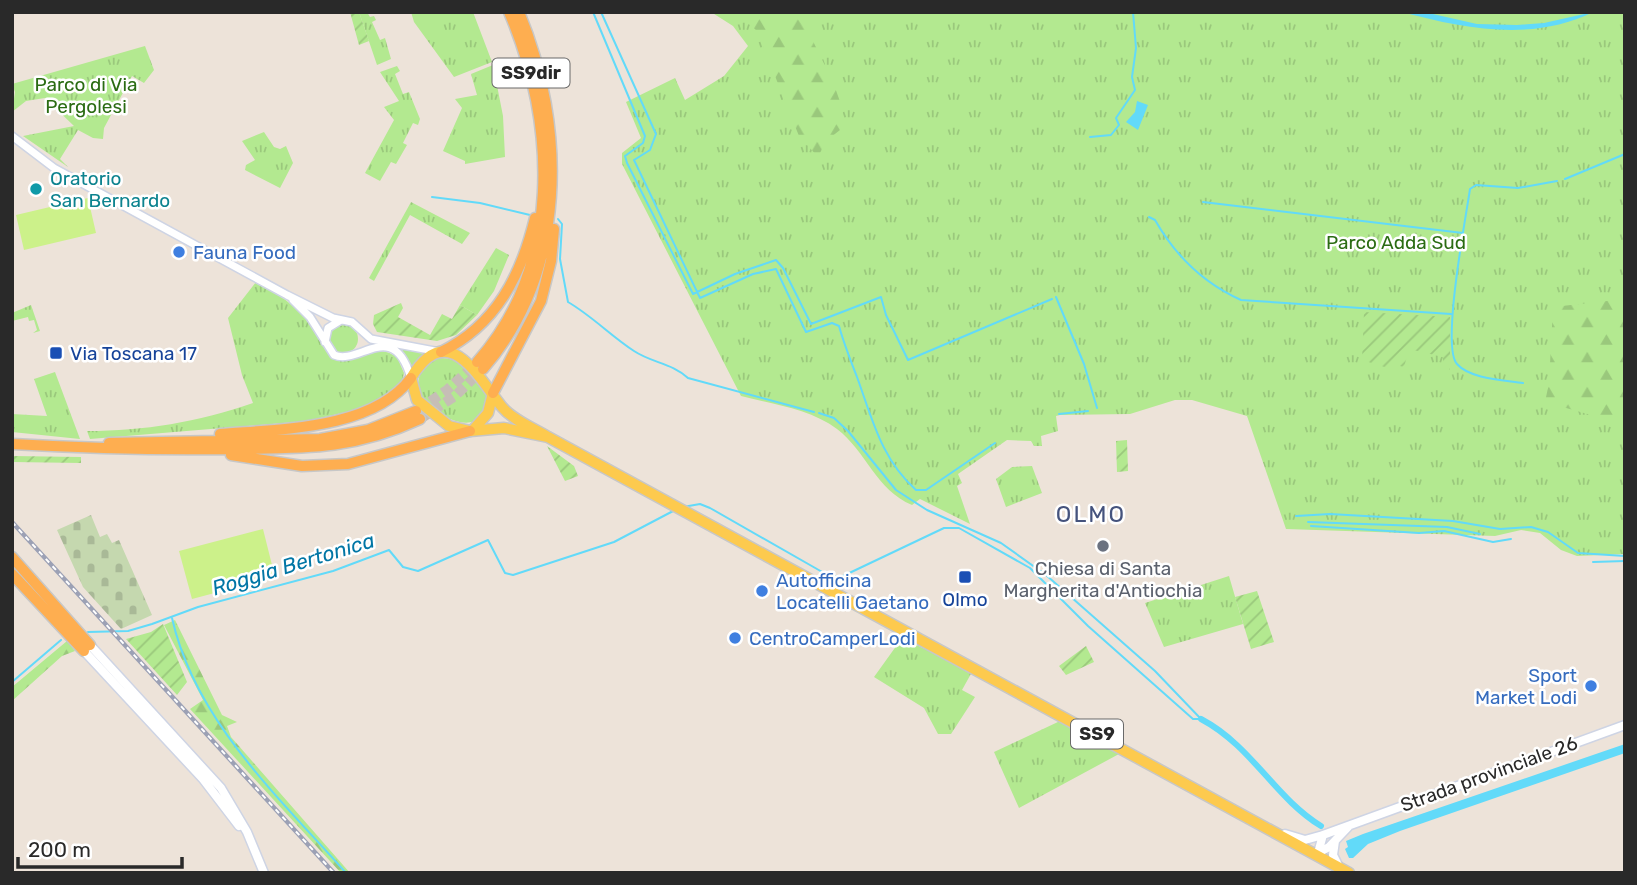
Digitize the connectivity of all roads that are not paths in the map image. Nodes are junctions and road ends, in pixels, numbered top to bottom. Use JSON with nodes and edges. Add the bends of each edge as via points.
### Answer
{"nodes":[{"id":1,"x":509,"y":12,"type":"edge"},
{"id":2,"x":519,"y":12,"type":"edge"},
{"id":3,"x":12,"y":136,"type":"edge"},
{"id":4,"x":551,"y":168,"type":"junction"},
{"id":5,"x":543,"y":176,"type":"junction"},
{"id":6,"x":288,"y":295,"type":"junction"},
{"id":7,"x":343,"y":320,"type":"junction"},
{"id":8,"x":360,"y":330,"type":"junction"},
{"id":9,"x":326,"y":346,"type":"junction"},
{"id":10,"x":441,"y":352,"type":"junction"},
{"id":11,"x":355,"y":354,"type":"junction"},
{"id":12,"x":411,"y":378,"type":"junction"},
{"id":13,"x":493,"y":393,"type":"junction"},
{"id":14,"x":418,"y":415,"type":"tunnel mouth"},
{"id":15,"x":471,"y":431,"type":"junction"},
{"id":16,"x":548,"y":437,"type":"junction"},
{"id":17,"x":12,"y":439,"type":"edge"},
{"id":18,"x":12,"y":444,"type":"edge"},
{"id":19,"x":87,"y":446,"type":"junction"},
{"id":20,"x":181,"y":446,"type":"junction"},
{"id":21,"x":12,"y":557,"type":"edge"},
{"id":22,"x":12,"y":573,"type":"edge"},
{"id":23,"x":87,"y":648,"type":"junction"},
{"id":24,"x":1625,"y":725,"type":"edge"},
{"id":25,"x":1353,"y":824,"type":"junction"},
{"id":26,"x":1281,"y":833,"type":"junction"},
{"id":27,"x":1323,"y":835,"type":"junction"},
{"id":28,"x":1336,"y":839,"type":"junction"},
{"id":29,"x":1318,"y":853,"type":"junction"},
{"id":30,"x":1338,"y":865,"type":"junction"},
{"id":31,"x":263,"y":869,"type":"edge"},
{"id":32,"x":1349,"y":873,"type":"edge"}],
"edges":[{"from":1,"to":5,"type":"highway","number":"SS9dir","via":[[526,54],[538,105]]},
{"from":2,"to":4,"type":"highway","number":"SS9dir","via":[[542,83]]},
{"from":3,"to":6,"type":"street","via":[[54,168]]},
{"from":4,"to":5,"type":"highway","number":"SS9dir","via":[[548,229],[533,290],[516,326],[480,366],[528,277],[539,227]]},
{"from":4,"to":13,"type":"highway","via":[[556,178],[548,280],[535,317]]},
{"from":5,"to":10,"type":"highway","via":[[531,236],[506,294],[481,327]]},
{"from":6,"to":7,"type":"street"},
{"from":6,"to":9,"type":"street","via":[[310,317]]},
{"from":7,"to":8,"type":"street"},
{"from":7,"to":9,"type":"street","via":[[328,328]]},
{"from":8,"to":10,"type":"street","via":[[383,343]]},
{"from":8,"to":11,"type":"street","via":[[362,343]]},
{"from":9,"to":11,"type":"street","via":[[339,357]]},
{"from":10,"to":12,"type":"main road","via":[[425,360]]},
{"from":10,"to":13,"type":"main road","via":[[471,365]]},
{"from":11,"to":12,"type":"street","via":[[374,347],[392,350],[405,361]]},
{"from":12,"to":15,"type":"main road","via":[[417,400],[426,410],[449,426]]},
{"from":12,"to":20,"type":"highway","via":[[386,404],[342,418],[289,429],[207,436]]},
{"from":13,"to":15,"type":"main road","via":[[488,414]]},
{"from":13,"to":16,"type":"main road","via":[[510,414]]},
{"from":14,"to":20,"type":"highway","via":[[330,438]]},
{"from":15,"to":16,"type":"main road","via":[[504,428]]},
{"from":15,"to":20,"type":"highway","via":[[370,460],[326,466]]},
{"from":16,"to":26,"type":"main road","number":"SS9"},
{"from":17,"to":19,"type":"highway"},
{"from":18,"to":19,"type":"highway"},
{"from":19,"to":20,"type":"highway"},
{"from":21,"to":23,"type":"highway"},
{"from":22,"to":23,"type":"highway"},
{"from":23,"to":31,"type":"main road","via":[[216,783],[242,821]]},
{"from":24,"to":25,"type":"main road","name":"Strada provinciale 26"},
{"from":25,"to":27,"type":"main road","name":"Strada provinciale 26"},
{"from":25,"to":28,"type":"main road","name":"Strada provinciale 26"},
{"from":26,"to":27,"type":"main road","name":"Strada provinciale 26","via":[[1305,840]]},
{"from":26,"to":29,"type":"main road","number":"SS9"},
{"from":27,"to":29,"type":"main road"},
{"from":28,"to":29,"type":"main road","name":"Strada provinciale 26"},
{"from":28,"to":30,"type":"main road","via":[[1333,850]]},
{"from":29,"to":30,"type":"main road","number":"SS9"},
{"from":30,"to":32,"type":"main road","number":"SS9"}]}
